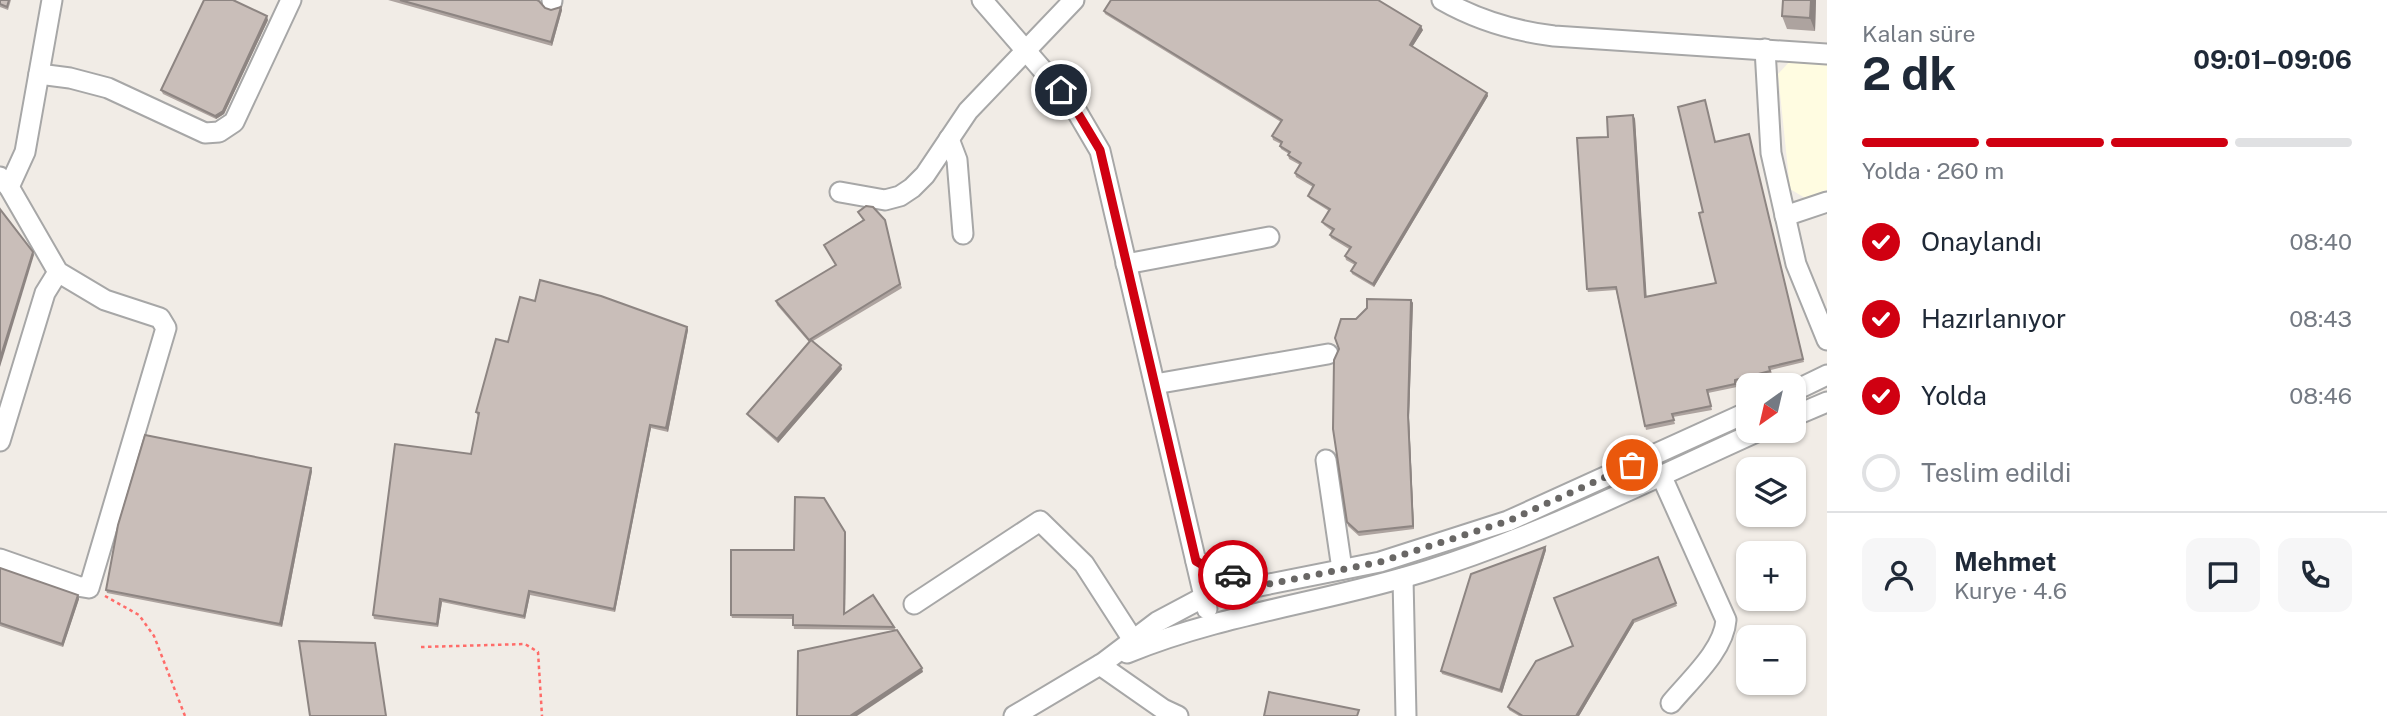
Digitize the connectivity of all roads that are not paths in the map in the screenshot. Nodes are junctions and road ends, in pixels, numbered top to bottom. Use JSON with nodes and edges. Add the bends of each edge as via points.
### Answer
{"nodes":[{"id":1,"x":52,"y":0,"type":"edge"},
{"id":2,"x":290,"y":0,"type":"edge"},
{"id":3,"x":982,"y":0,"type":"edge"},
{"id":4,"x":1074,"y":0,"type":"edge"},
{"id":5,"x":1442,"y":0,"type":"edge"},
{"id":6,"x":1025,"y":49,"type":"junction"},
{"id":7,"x":1765,"y":49,"type":"junction"},
{"id":8,"x":1827,"y":54,"type":"edge"},
{"id":9,"x":39,"y":74,"type":"junction"},
{"id":10,"x":949,"y":139,"type":"junction"},
{"id":11,"x":4,"y":182,"type":"edge"},
{"id":12,"x":840,"y":192,"type":"dead end"},
{"id":13,"x":1827,"y":202,"type":"edge"},
{"id":14,"x":1785,"y":216,"type":"junction"},
{"id":15,"x":963,"y":234,"type":"dead end"},
{"id":16,"x":1269,"y":237,"type":"dead end"},
{"id":17,"x":1126,"y":264,"type":"junction"},
{"id":18,"x":58,"y":272,"type":"junction"},
{"id":19,"x":1827,"y":340,"type":"edge"},
{"id":20,"x":1328,"y":354,"type":"dead end"},
{"id":21,"x":1827,"y":375,"type":"edge"},
{"id":22,"x":1155,"y":384,"type":"junction"},
{"id":23,"x":1806,"y":385,"type":"edge"},
{"id":24,"x":1827,"y":401,"type":"edge"},
{"id":25,"x":1806,"y":411,"type":"edge"},
{"id":26,"x":1736,"y":417,"type":"edge"},
{"id":27,"x":0,"y":441,"type":"edge"},
{"id":28,"x":1736,"y":442,"type":"edge"},
{"id":29,"x":1326,"y":460,"type":"dead end"},
{"id":30,"x":1661,"y":475,"type":"junction"},
{"id":31,"x":0,"y":559,"type":"edge"},
{"id":32,"x":1196,"y":561,"type":"junction"},
{"id":33,"x":1342,"y":569,"type":"junction"},
{"id":34,"x":1403,"y":578,"type":"junction"},
{"id":35,"x":1269,"y":584,"type":"junction"},
{"id":36,"x":1204,"y":597,"type":"junction"},
{"id":37,"x":914,"y":604,"type":"dead end"},
{"id":38,"x":1210,"y":624,"type":"junction"},
{"id":39,"x":1133,"y":640,"type":"junction"},
{"id":40,"x":1102,"y":664,"type":"junction"},
{"id":41,"x":1671,"y":703,"type":"dead end"},
{"id":42,"x":1014,"y":716,"type":"edge"},
{"id":43,"x":1178,"y":716,"type":"edge"},
{"id":44,"x":1406,"y":716,"type":"edge"}],
"edges":[{"from":1,"to":9,"type":"street"},
{"from":2,"to":9,"type":"street","via":[[234,122],[219,132],[198,131],[108,89]]},
{"from":3,"to":6,"type":"street"},
{"from":4,"to":6,"type":"street"},
{"from":5,"to":7,"type":"street","via":[[1480,19],[1527,33]]},
{"from":6,"to":10,"type":"street","via":[[968,111]]},
{"from":6,"to":17,"type":"street","via":[[1073,105],[1100,150]]},
{"from":7,"to":8,"type":"street"},
{"from":7,"to":14,"type":"street","via":[[1772,153]]},
{"from":9,"to":11,"type":"street","via":[[24,152]]},
{"from":10,"to":12,"type":"street","via":[[925,175],[900,197],[878,199]]},
{"from":10,"to":15,"type":"street","via":[[957,160]]},
{"from":11,"to":18,"type":"street"},
{"from":13,"to":14,"type":"street"},
{"from":14,"to":19,"type":"street","via":[[1797,264]]},
{"from":16,"to":17,"type":"street"},
{"from":17,"to":22,"type":"street"},
{"from":18,"to":27,"type":"street","via":[[45,293]]},
{"from":18,"to":31,"type":"street","via":[[105,300],[160,318],[166,328],[89,587]]},
{"from":20,"to":22,"type":"street"},
{"from":21,"to":23,"type":"street"},
{"from":22,"to":32,"type":"street"},
{"from":24,"to":25,"type":"street"},
{"from":26,"to":33,"type":"street","via":[[1508,521],[1380,562]]},
{"from":28,"to":30,"type":"street"},
{"from":29,"to":33,"type":"street"},
{"from":30,"to":34,"type":"street","via":[[1506,542]]},
{"from":30,"to":41,"type":"street","via":[[1726,620],[1717,647]]},
{"from":32,"to":35,"type":"street","via":[[1222,573]]},
{"from":32,"to":36,"type":"street"},
{"from":33,"to":35,"type":"street"},
{"from":34,"to":38,"type":"street"},
{"from":34,"to":44,"type":"street"},
{"from":35,"to":36,"type":"street"},
{"from":36,"to":38,"type":"street"},
{"from":36,"to":39,"type":"street"},
{"from":37,"to":39,"type":"street","via":[[1040,521],[1084,564]]},
{"from":38,"to":40,"type":"street"},
{"from":39,"to":40,"type":"street"},
{"from":40,"to":42,"type":"street"},
{"from":40,"to":43,"type":"street"}]}
